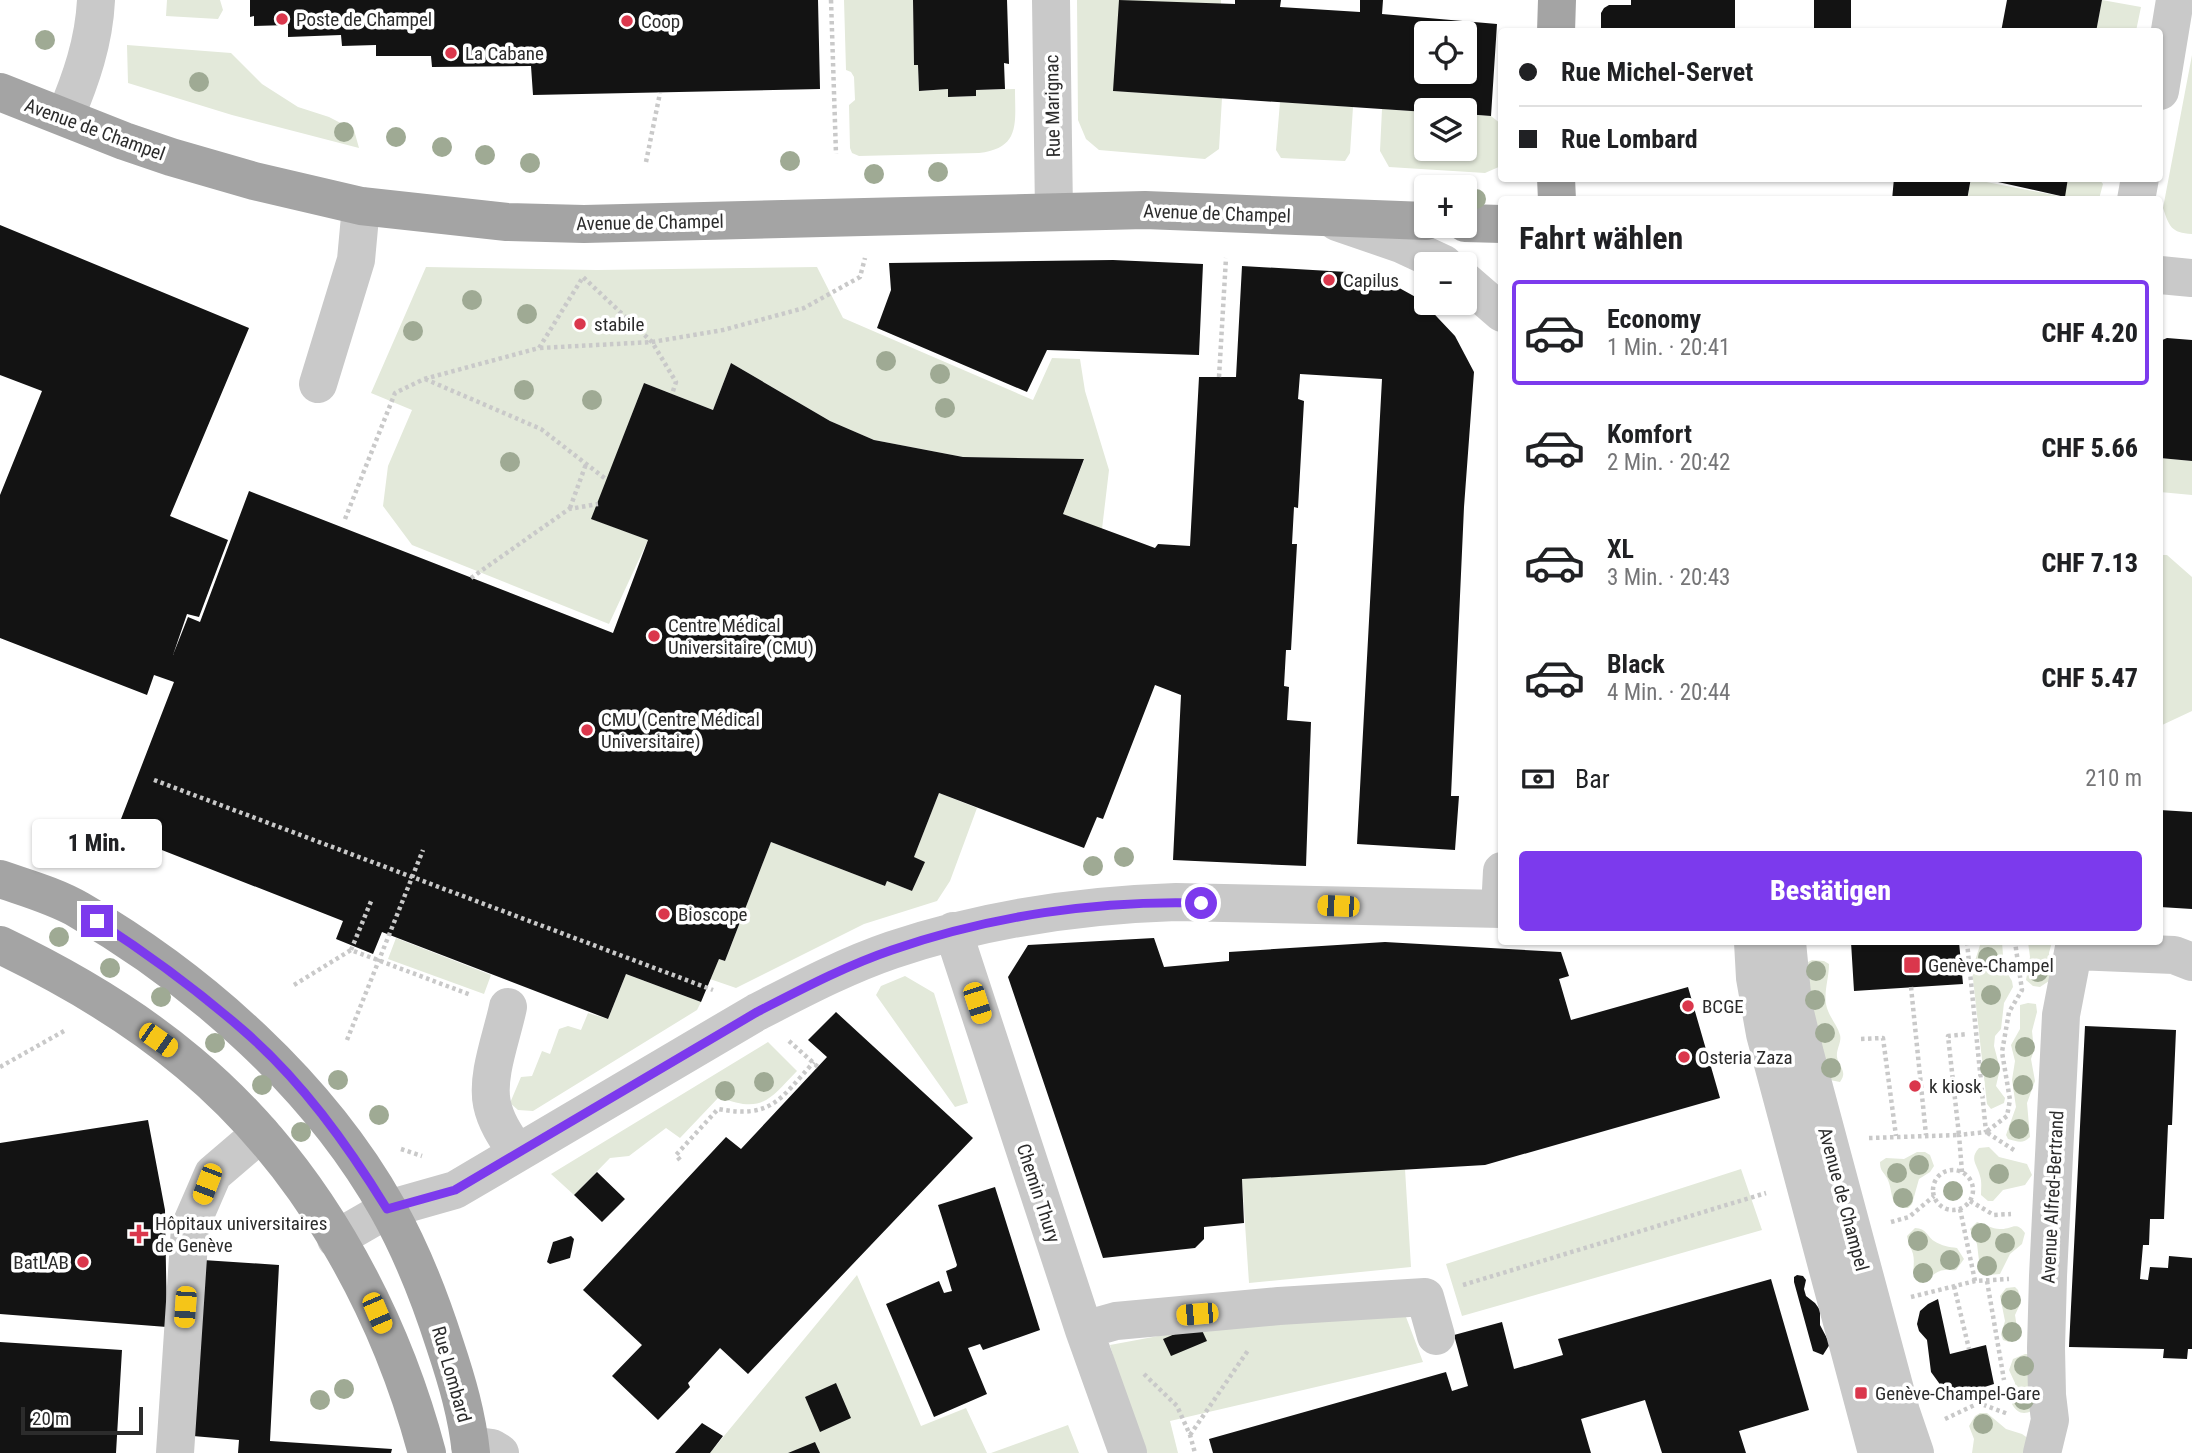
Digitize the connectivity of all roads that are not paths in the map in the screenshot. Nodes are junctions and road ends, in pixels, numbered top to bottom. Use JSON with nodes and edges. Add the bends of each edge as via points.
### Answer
{"nodes":[{"id":1,"x":96,"y":0,"type":"edge"},
{"id":2,"x":1051,"y":0,"type":"edge"},
{"id":3,"x":1556,"y":0,"type":"edge"},
{"id":4,"x":2175,"y":0,"type":"edge"},
{"id":5,"x":1556,"y":28,"type":"edge"},
{"id":6,"x":2163,"y":73,"type":"edge"},
{"id":7,"x":0,"y":92,"type":"edge"},
{"id":8,"x":65,"y":117,"type":"junction"},
{"id":9,"x":361,"y":206,"type":"junction"},
{"id":10,"x":1054,"y":212,"type":"junction"},
{"id":11,"x":1318,"y":216,"type":"junction"},
{"id":12,"x":1414,"y":220,"type":"edge"},
{"id":13,"x":1477,"y":223,"type":"edge"},
{"id":14,"x":1498,"y":224,"type":"edge"},
{"id":15,"x":1418,"y":252,"type":"edge"},
{"id":16,"x":2163,"y":275,"type":"edge"},
{"id":17,"x":2192,"y":278,"type":"edge"},
{"id":18,"x":1477,"y":291,"type":"edge"},
{"id":19,"x":1498,"y":310,"type":"edge"},
{"id":20,"x":318,"y":384,"type":"dead end"},
{"id":21,"x":0,"y":879,"type":"edge"},
{"id":22,"x":1498,"y":909,"type":"edge"},
{"id":23,"x":953,"y":931,"type":"junction"},
{"id":24,"x":0,"y":945,"type":"edge"},
{"id":25,"x":1753,"y":945,"type":"edge"},
{"id":26,"x":1787,"y":945,"type":"edge"},
{"id":27,"x":2075,"y":946,"type":"edge"},
{"id":28,"x":2192,"y":962,"type":"edge"},
{"id":29,"x":508,"y":1007,"type":"road end"},
{"id":30,"x":261,"y":1133,"type":"junction"},
{"id":31,"x":517,"y":1153,"type":"junction"},
{"id":32,"x":387,"y":1209,"type":"junction"},
{"id":33,"x":336,"y":1239,"type":"junction"},
{"id":34,"x":1084,"y":1330,"type":"junction"},
{"id":35,"x":1436,"y":1336,"type":"dead end"},
{"id":36,"x":415,"y":1409,"type":"junction"},
{"id":37,"x":2035,"y":1438,"type":"edge"},
{"id":38,"x":1123,"y":1440,"type":"edge"},
{"id":39,"x":480,"y":1450,"type":"edge"},
{"id":40,"x":175,"y":1453,"type":"edge"},
{"id":41,"x":427,"y":1453,"type":"edge"},
{"id":42,"x":1877,"y":1453,"type":"edge"},
{"id":43,"x":1915,"y":1453,"type":"edge"}],
"edges":[{"from":1,"to":8,"type":"street","via":[[84,72]]},
{"from":2,"to":10,"type":"street","name":"Rue Marignac"},
{"from":3,"to":5,"type":"main road"},
{"from":4,"to":6,"type":"street"},
{"from":7,"to":8,"type":"main road","name":"Avenue de Champel"},
{"from":8,"to":9,"type":"main road","name":"Avenue de Champel","via":[[171,157]]},
{"from":9,"to":10,"type":"main road","name":"Avenue de Champel","via":[[507,222],[584,224]]},
{"from":9,"to":20,"type":"street","via":[[356,260]]},
{"from":10,"to":11,"type":"main road","name":"Avenue de Champel"},
{"from":11,"to":12,"type":"main road","name":"Avenue de Champel"},
{"from":11,"to":15,"type":"street","name":"Avenue de Champel"},
{"from":13,"to":14,"type":"main road"},
{"from":16,"to":17,"type":"street"},
{"from":18,"to":19,"type":"street"},
{"from":21,"to":32,"type":"main road","name":"Rue Lombard","via":[[77,908],[165,967],[244,1030],[335,1132]]},
{"from":22,"to":23,"type":"street","via":[[1176,902],[1054,911]]},
{"from":23,"to":31,"type":"street","via":[[890,950],[795,992]]},
{"from":23,"to":34,"type":"street","name":"Chemin Thury"},
{"from":24,"to":30,"type":"main road","via":[[91,994],[177,1053]]},
{"from":25,"to":42,"type":"street","name":"Avenue de Champel","via":[[1765,1034]]},
{"from":26,"to":43,"type":"street","name":"Avenue de Champel","via":[[1805,1054]]},
{"from":27,"to":28,"type":"street","via":[[2174,955]]},
{"from":27,"to":37,"type":"street","name":"Avenue Alfred-Bertrand","via":[[2061,1015],[2046,1336],[2050,1420]]},
{"from":29,"to":31,"type":"street","via":[[492,1076],[491,1103]]},
{"from":30,"to":33,"type":"main road"},
{"from":30,"to":40,"type":"street","via":[[213,1174],[190,1227]]},
{"from":31,"to":32,"type":"street","via":[[455,1190]]},
{"from":32,"to":33,"type":"street"},
{"from":32,"to":39,"type":"main road","name":"Rue Lombard","via":[[439,1325]]},
{"from":33,"to":36,"type":"main road","via":[[377,1313]]},
{"from":34,"to":35,"type":"street","via":[[1116,1321],[1425,1297]]},
{"from":34,"to":38,"type":"street","name":"Chemin Thury"},
{"from":36,"to":39,"type":"main road","name":"Rue Lombard"},
{"from":36,"to":41,"type":"main road"}]}
